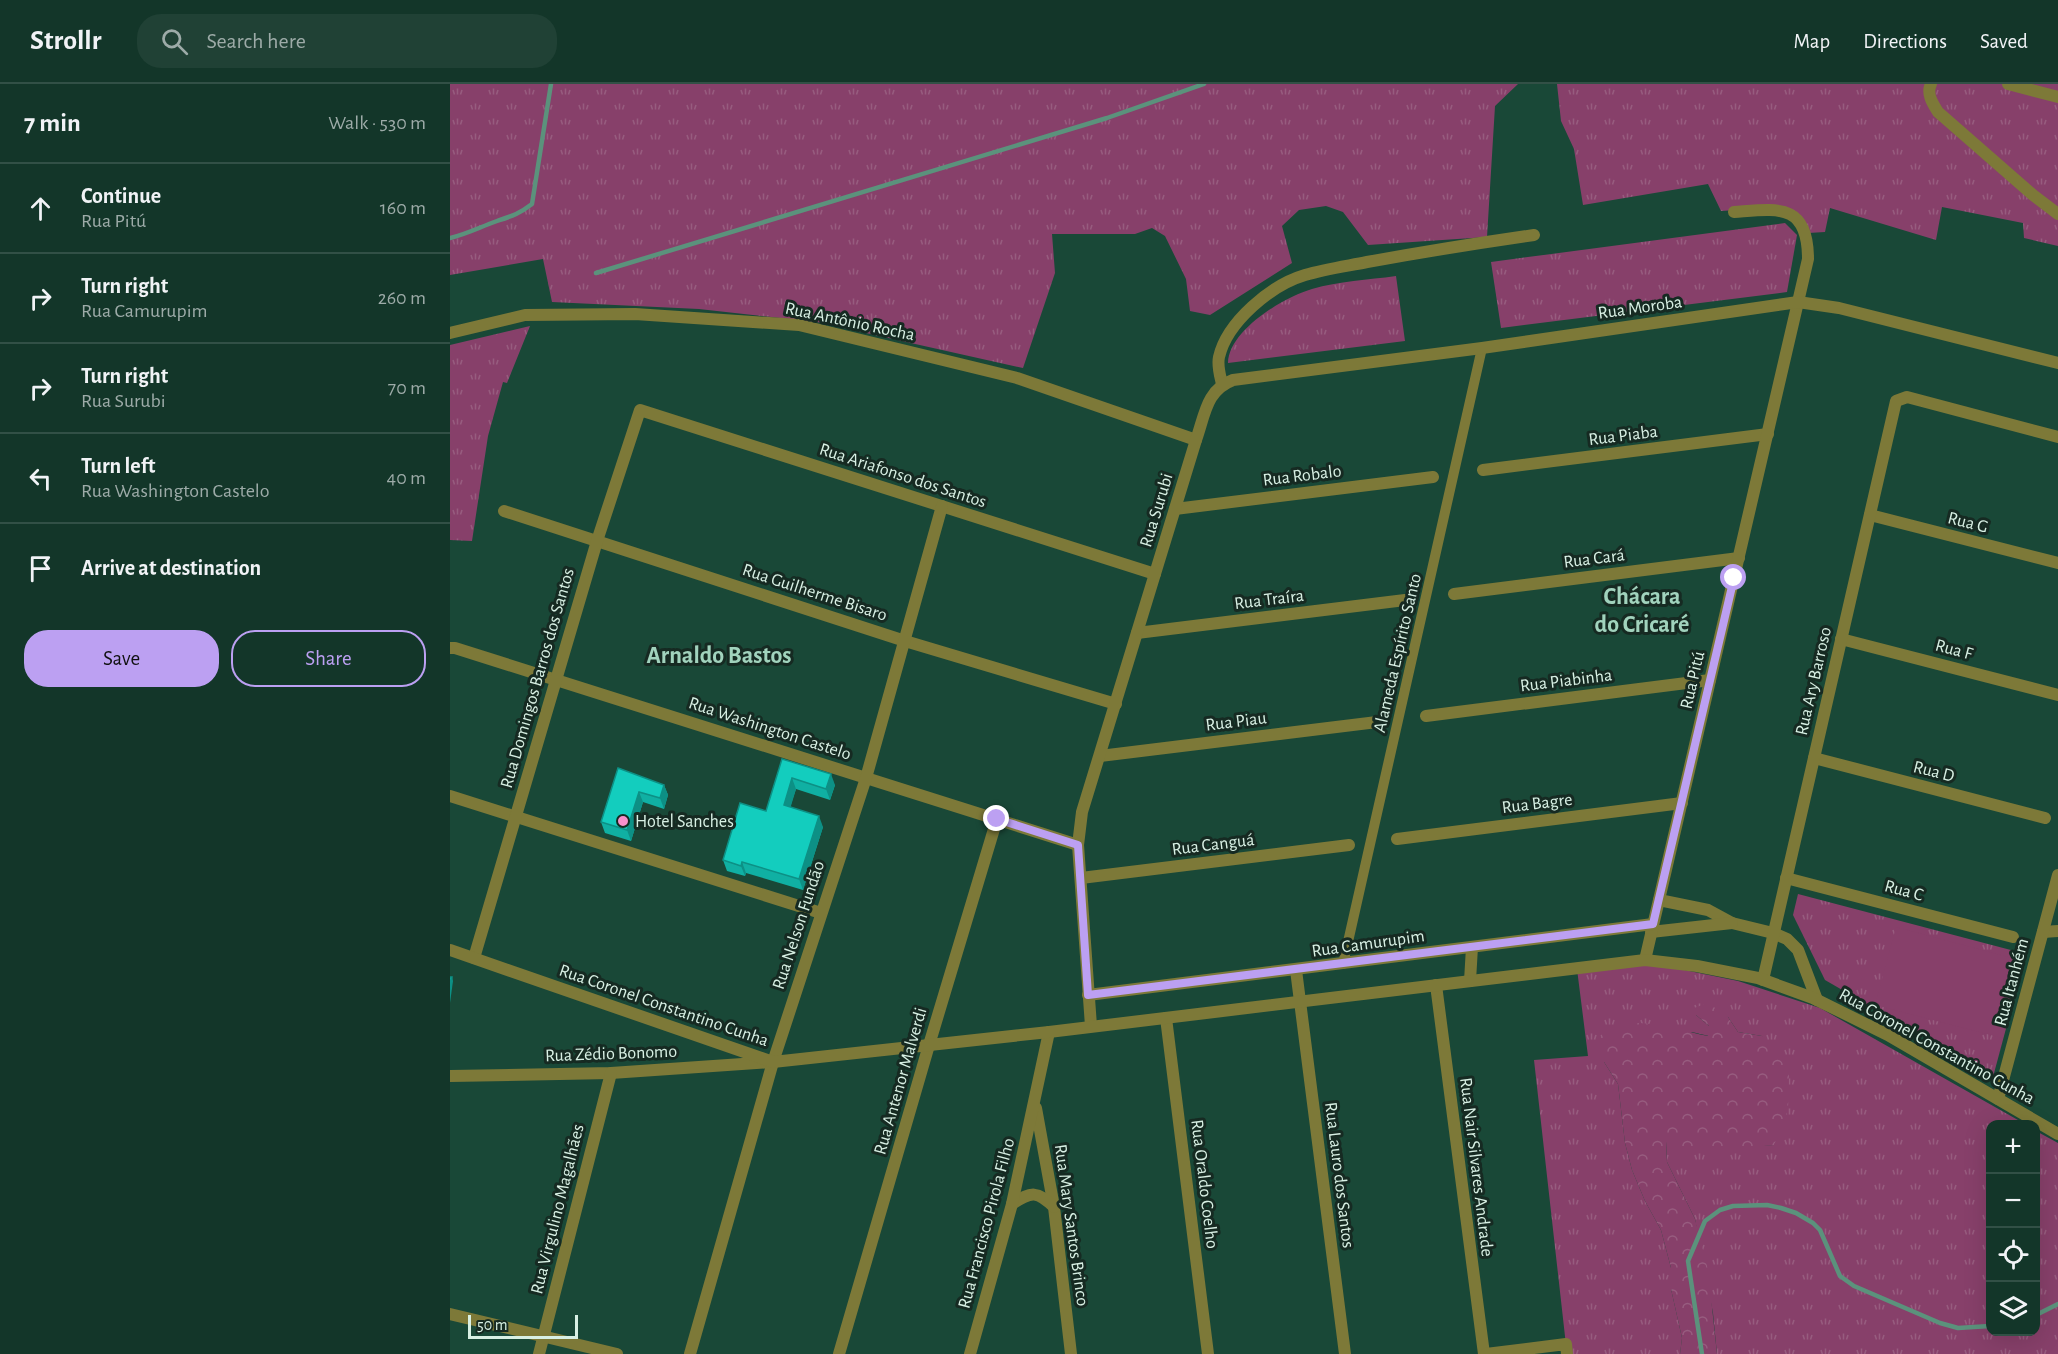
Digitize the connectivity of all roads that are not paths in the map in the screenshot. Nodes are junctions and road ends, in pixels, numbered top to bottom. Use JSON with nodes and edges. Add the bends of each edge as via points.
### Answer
{"nodes":[{"id":1,"x":1930,"y":84,"type":"edge"},
{"id":2,"x":2008,"y":84,"type":"edge"},
{"id":3,"x":2058,"y":97,"type":"edge"},
{"id":4,"x":1734,"y":212,"type":"dead end"},
{"id":5,"x":2058,"y":214,"type":"edge"},
{"id":6,"x":1534,"y":236,"type":"dead end"},
{"id":7,"x":1798,"y":302,"type":"junction"},
{"id":8,"x":450,"y":333,"type":"edge"},
{"id":9,"x":1482,"y":348,"type":"junction"},
{"id":10,"x":2058,"y":363,"type":"edge"},
{"id":11,"x":1222,"y":384,"type":"junction"},
{"id":12,"x":640,"y":410,"type":"joint"},
{"id":13,"x":1768,"y":434,"type":"junction"},
{"id":14,"x":2058,"y":437,"type":"edge"},
{"id":15,"x":1196,"y":441,"type":"junction"},
{"id":16,"x":1483,"y":470,"type":"dead end"},
{"id":17,"x":1433,"y":477,"type":"dead end"},
{"id":18,"x":942,"y":507,"type":"junction"},
{"id":19,"x":1175,"y":509,"type":"junction"},
{"id":20,"x":504,"y":511,"type":"dead end"},
{"id":21,"x":1870,"y":515,"type":"junction"},
{"id":22,"x":597,"y":541,"type":"junction"},
{"id":23,"x":1739,"y":558,"type":"junction"},
{"id":24,"x":2058,"y":563,"type":"edge"},
{"id":25,"x":1155,"y":574,"type":"junction"},
{"id":26,"x":1454,"y":594,"type":"dead end"},
{"id":27,"x":1405,"y":600,"type":"dead end"},
{"id":28,"x":1137,"y":633,"type":"junction"},
{"id":29,"x":1841,"y":639,"type":"junction"},
{"id":30,"x":905,"y":641,"type":"junction"},
{"id":31,"x":450,"y":648,"type":"edge"},
{"id":32,"x":556,"y":679,"type":"junction"},
{"id":33,"x":1710,"y":680,"type":"junction"},
{"id":34,"x":2058,"y":695,"type":"edge"},
{"id":35,"x":1116,"y":704,"type":"junction"},
{"id":36,"x":1426,"y":716,"type":"dead end"},
{"id":37,"x":1377,"y":722,"type":"dead end"},
{"id":38,"x":1100,"y":756,"type":"junction"},
{"id":39,"x":1814,"y":758,"type":"junction"},
{"id":40,"x":866,"y":778,"type":"junction"},
{"id":41,"x":450,"y":796,"type":"edge"},
{"id":42,"x":1682,"y":803,"type":"junction"},
{"id":43,"x":516,"y":816,"type":"junction"},
{"id":44,"x":2045,"y":818,"type":"dead end"},
{"id":45,"x":997,"y":819,"type":"junction"},
{"id":46,"x":1397,"y":839,"type":"dead end"},
{"id":47,"x":1078,"y":845,"type":"junction"},
{"id":48,"x":1349,"y":845,"type":"dead end"},
{"id":49,"x":2058,"y":875,"type":"edge"},
{"id":50,"x":1081,"y":878,"type":"junction"},
{"id":51,"x":1786,"y":878,"type":"junction"},
{"id":52,"x":1659,"y":900,"type":"junction"},
{"id":53,"x":820,"y":913,"type":"junction"},
{"id":54,"x":1732,"y":923,"type":"junction"},
{"id":55,"x":1652,"y":928,"type":"junction"},
{"id":56,"x":2058,"y":931,"type":"edge"},
{"id":57,"x":2043,"y":932,"type":"junction"},
{"id":58,"x":1773,"y":933,"type":"junction"},
{"id":59,"x":2013,"y":937,"type":"dead end"},
{"id":60,"x":1472,"y":947,"type":"junction"},
{"id":61,"x":450,"y":950,"type":"edge"},
{"id":62,"x":474,"y":958,"type":"junction"},
{"id":63,"x":1645,"y":960,"type":"junction"},
{"id":64,"x":1343,"y":964,"type":"junction"},
{"id":65,"x":1296,"y":970,"type":"junction"},
{"id":66,"x":1763,"y":980,"type":"junction"},
{"id":67,"x":1470,"y":981,"type":"junction"},
{"id":68,"x":1436,"y":985,"type":"junction"},
{"id":69,"x":1088,"y":995,"type":"junction"},
{"id":70,"x":1817,"y":1000,"type":"junction"},
{"id":71,"x":1300,"y":1001,"type":"junction"},
{"id":72,"x":1166,"y":1018,"type":"junction"},
{"id":73,"x":1091,"y":1026,"type":"junction"},
{"id":74,"x":1049,"y":1032,"type":"junction"},
{"id":75,"x":929,"y":1045,"type":"junction"},
{"id":76,"x":773,"y":1062,"type":"junction"},
{"id":77,"x":611,"y":1073,"type":"junction"},
{"id":78,"x":450,"y":1076,"type":"edge"},
{"id":79,"x":1998,"y":1099,"type":"junction"},
{"id":80,"x":1035,"y":1101,"type":"junction"},
{"id":81,"x":2058,"y":1134,"type":"edge"},
{"id":82,"x":1012,"y":1204,"type":"junction"},
{"id":83,"x":1054,"y":1207,"type":"junction"},
{"id":84,"x":450,"y":1314,"type":"edge"},
{"id":85,"x":543,"y":1336,"type":"junction"},
{"id":86,"x":539,"y":1354,"type":"edge"},
{"id":87,"x":617,"y":1354,"type":"edge"},
{"id":88,"x":690,"y":1354,"type":"edge"},
{"id":89,"x":839,"y":1354,"type":"edge"},
{"id":90,"x":970,"y":1354,"type":"edge"},
{"id":91,"x":1071,"y":1354,"type":"edge"},
{"id":92,"x":1208,"y":1354,"type":"edge"},
{"id":93,"x":1345,"y":1354,"type":"edge"},
{"id":94,"x":1485,"y":1354,"type":"edge"},
{"id":95,"x":1567,"y":1354,"type":"edge"}],
"edges":[{"from":1,"to":5,"type":"street","via":[[1931,100],[1938,112]]},
{"from":2,"to":3,"type":"street"},
{"from":4,"to":7,"type":"street","name":"Rua Pitú","via":[[1776,209],[1787,212],[1800,224],[1806,234],[1808,260]]},
{"from":6,"to":11,"type":"street","via":[[1322,271],[1281,285],[1261,299],[1228,337],[1219,359]]},
{"from":7,"to":9,"type":"street","name":"Rua Moroba"},
{"from":7,"to":10,"type":"street","name":"Rua Moroba","via":[[1839,308]]},
{"from":7,"to":13,"type":"street","name":"Rua Pitú"},
{"from":8,"to":15,"type":"street","name":"Rua Antônio Rocha","via":[[525,315],[635,314],[799,326],[1017,378]]},
{"from":9,"to":11,"type":"street","name":"Rua Moroba"},
{"from":9,"to":64,"type":"street","name":"Alameda Espírito Santo"},
{"from":11,"to":15,"type":"street","name":"Rua Surubi","via":[[1212,393]]},
{"from":12,"to":18,"type":"street","name":"Rua Ariafonso dos Santos"},
{"from":12,"to":22,"type":"street","name":"Rua Domingos Barros dos Santos"},
{"from":13,"to":16,"type":"street","name":"Rua Piaba"},
{"from":13,"to":23,"type":"street","name":"Rua Pitú"},
{"from":14,"to":21,"type":"street","name":"Rua Ary Barroso","via":[[1907,397],[1896,401]]},
{"from":15,"to":19,"type":"street","name":"Rua Surubi"},
{"from":17,"to":19,"type":"street","name":"Rua Robalo"},
{"from":18,"to":25,"type":"street","name":"Rua Ariafonso dos Santos"},
{"from":18,"to":30,"type":"street","name":"Rua Nelson Fundão"},
{"from":19,"to":25,"type":"street","name":"Rua Surubi"},
{"from":20,"to":22,"type":"street","name":"Rua Guilherme Bisaro"},
{"from":21,"to":24,"type":"street","name":"Rua G"},
{"from":21,"to":29,"type":"street","name":"Rua Ary Barroso"},
{"from":22,"to":30,"type":"street","name":"Rua Guilherme Bisaro"},
{"from":22,"to":32,"type":"street","name":"Rua Domingos Barros dos Santos"},
{"from":23,"to":26,"type":"street","name":"Rua Cará"},
{"from":23,"to":33,"type":"street","name":"Rua Pitú"},
{"from":25,"to":28,"type":"street","name":"Rua Surubi"},
{"from":27,"to":28,"type":"street","name":"Rua Traíra"},
{"from":28,"to":35,"type":"street","name":"Rua Surubi"},
{"from":29,"to":34,"type":"street","name":"Rua F"},
{"from":29,"to":39,"type":"street","name":"Rua Ary Barroso"},
{"from":30,"to":35,"type":"street","name":"Rua Guilherme Bisaro"},
{"from":30,"to":40,"type":"street","name":"Rua Nelson Fundão"},
{"from":31,"to":32,"type":"street","name":"Rua Washington Castelo"},
{"from":32,"to":40,"type":"street","name":"Rua Washington Castelo"},
{"from":32,"to":43,"type":"street","name":"Rua Domingos Barros dos Santos"},
{"from":33,"to":36,"type":"street","name":"Rua Piabinha"},
{"from":33,"to":42,"type":"street","name":"Rua Pitú"},
{"from":35,"to":38,"type":"street","name":"Rua Surubi"},
{"from":37,"to":38,"type":"street","name":"Rua Piau"},
{"from":38,"to":47,"type":"street","name":"Rua Surubi","via":[[1082,812]]},
{"from":39,"to":44,"type":"street","name":"Rua D"},
{"from":39,"to":51,"type":"street","name":"Rua Ary Barroso"},
{"from":40,"to":45,"type":"street","name":"Rua Washington Castelo"},
{"from":40,"to":53,"type":"street","name":"Rua Nelson Fundão"},
{"from":41,"to":43,"type":"street"},
{"from":42,"to":46,"type":"street","name":"Rua Bagre"},
{"from":42,"to":52,"type":"street","name":"Rua Pitú"},
{"from":43,"to":53,"type":"street"},
{"from":43,"to":62,"type":"street","name":"Rua Domingos Barros dos Santos"},
{"from":45,"to":47,"type":"street","name":"Rua Washington Castelo"},
{"from":45,"to":75,"type":"street","name":"Rua Antenor Malverdi"},
{"from":47,"to":50,"type":"street","name":"Rua Surubi"},
{"from":48,"to":50,"type":"street","name":"Rua Canguá"},
{"from":49,"to":57,"type":"street","name":"Rua Itanhém"},
{"from":50,"to":69,"type":"street","name":"Rua Surubi"},
{"from":51,"to":58,"type":"street","name":"Rua Ary Barroso"},
{"from":51,"to":59,"type":"street","name":"Rua C"},
{"from":52,"to":54,"type":"street","via":[[1708,910]]},
{"from":52,"to":55,"type":"street","name":"Rua Pitú"},
{"from":53,"to":76,"type":"street","name":"Rua Nelson Fundão"},
{"from":54,"to":55,"type":"street","name":"Rua Camurupim"},
{"from":54,"to":58,"type":"street"},
{"from":55,"to":60,"type":"street","name":"Rua Camurupim"},
{"from":55,"to":63,"type":"street","name":"Rua Pitú"},
{"from":56,"to":57,"type":"street"},
{"from":57,"to":79,"type":"street","name":"Rua Itanhém"},
{"from":58,"to":66,"type":"street","name":"Rua Ary Barroso"},
{"from":58,"to":70,"type":"street","via":[[1798,950]]},
{"from":60,"to":64,"type":"street","name":"Rua Camurupim"},
{"from":60,"to":67,"type":"street"},
{"from":61,"to":62,"type":"street","name":"Rua Coronel Constantino Cunha"},
{"from":62,"to":76,"type":"street","name":"Rua Coronel Constantino Cunha"},
{"from":63,"to":66,"type":"street","name":"Rua Coronel Constantino Cunha"},
{"from":63,"to":67,"type":"street","name":"Rua Coronel Constantino Cunha"},
{"from":64,"to":65,"type":"street","name":"Rua Camurupim"},
{"from":65,"to":69,"type":"street","name":"Rua Camurupim"},
{"from":65,"to":71,"type":"street","name":"Rua Lauro dos Santos"},
{"from":66,"to":70,"type":"street","name":"Rua Coronel Constantino Cunha"},
{"from":67,"to":68,"type":"street","name":"Rua Coronel Constantino Cunha"},
{"from":68,"to":71,"type":"street","name":"Rua Coronel Constantino Cunha"},
{"from":68,"to":94,"type":"street","name":"Rua Nair Silvares Andrade"},
{"from":69,"to":73,"type":"street","name":"Rua Surubi"},
{"from":70,"to":79,"type":"street","name":"Rua Coronel Constantino Cunha","via":[[1888,1035]]},
{"from":71,"to":72,"type":"street","name":"Rua Coronel Constantino Cunha"},
{"from":71,"to":93,"type":"street","name":"Rua Lauro dos Santos"},
{"from":72,"to":73,"type":"street","name":"Rua Coronel Constantino Cunha"},
{"from":72,"to":92,"type":"street","name":"Rua Oraldo Coelho"},
{"from":73,"to":74,"type":"street","name":"Rua Coronel Constantino Cunha"},
{"from":74,"to":75,"type":"street","name":"Rua Coronel Constantino Cunha"},
{"from":74,"to":80,"type":"street"},
{"from":75,"to":76,"type":"street","name":"Rua Coronel Constantino Cunha"},
{"from":75,"to":89,"type":"street","name":"Rua Antenor Malverdi"},
{"from":76,"to":77,"type":"street","name":"Rua Zédio Bonomo"},
{"from":76,"to":88,"type":"street","name":"Rua Nelson Fundão"},
{"from":77,"to":78,"type":"street","name":"Rua Zédio Bonomo"},
{"from":77,"to":85,"type":"street","name":"Rua Virgulino Magalhães"},
{"from":79,"to":81,"type":"street","name":"Rua Coronel Constantino Cunha"},
{"from":80,"to":82,"type":"street","name":"Rua Francisco Pirola Filho"},
{"from":80,"to":83,"type":"street","name":"Rua Mary Santos Brinco"},
{"from":82,"to":83,"type":"street","via":[[1034,1194]]},
{"from":82,"to":90,"type":"street","name":"Rua Francisco Pirola Filho"},
{"from":83,"to":91,"type":"street","name":"Rua Mary Santos Brinco"},
{"from":84,"to":85,"type":"street"},
{"from":85,"to":86,"type":"street","name":"Rua Virgulino Magalhães"},
{"from":85,"to":87,"type":"street"},
{"from":94,"to":95,"type":"street","via":[[1566,1344]]}]}
